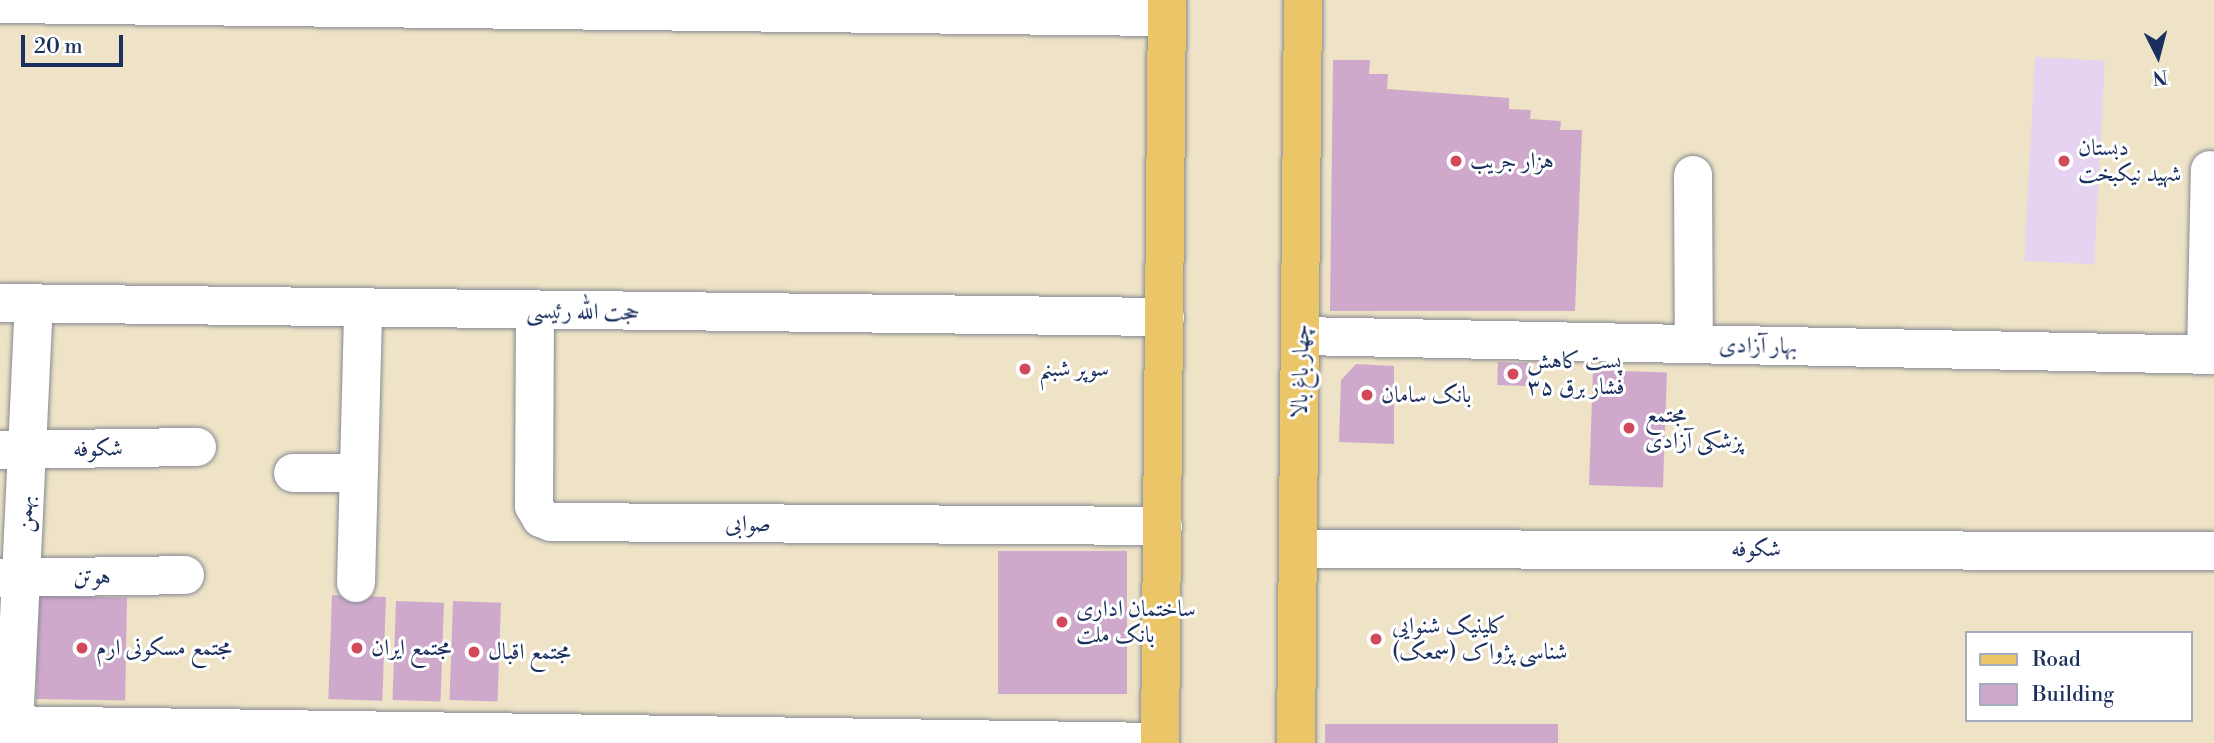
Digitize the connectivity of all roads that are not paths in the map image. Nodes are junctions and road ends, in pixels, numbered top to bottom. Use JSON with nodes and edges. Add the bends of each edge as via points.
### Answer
{"nodes":[{"id":1,"x":1303,"y":0,"type":"edge"},
{"id":2,"x":0,"y":4,"type":"edge"},
{"id":3,"x":1167,"y":8,"type":"edge"},
{"id":4,"x":2203,"y":170,"type":"edge"},
{"id":5,"x":1693,"y":175,"type":"dead end"},
{"id":6,"x":17,"y":303,"type":"edge"},
{"id":7,"x":363,"y":308,"type":"junction"},
{"id":8,"x":535,"y":312,"type":"junction"},
{"id":9,"x":1165,"y":317,"type":"junction"},
{"id":10,"x":1302,"y":336,"type":"junction"},
{"id":11,"x":1693,"y":344,"type":"junction"},
{"id":12,"x":2210,"y":355,"type":"edge"},
{"id":13,"x":197,"y":447,"type":"dead end"},
{"id":14,"x":14,"y":450,"type":"edge"},
{"id":15,"x":293,"y":473,"type":"dead end"},
{"id":16,"x":359,"y":473,"type":"junction"},
{"id":17,"x":1163,"y":526,"type":"junction"},
{"id":18,"x":1298,"y":549,"type":"junction"},
{"id":19,"x":2214,"y":551,"type":"edge"},
{"id":20,"x":185,"y":575,"type":"dead end"},
{"id":21,"x":11,"y":578,"type":"edge"},
{"id":22,"x":356,"y":583,"type":"dead end"},
{"id":23,"x":7,"y":725,"type":"edge"},
{"id":24,"x":462,"y":737,"type":"edge"},
{"id":25,"x":1160,"y":743,"type":"edge"},
{"id":26,"x":1296,"y":743,"type":"edge"}],
"edges":[{"from":1,"to":10,"type":"main road","name":"چهار باغ بالا"},
{"from":2,"to":3,"type":"street"},
{"from":3,"to":9,"type":"main road"},
{"from":4,"to":12,"type":"street"},
{"from":5,"to":11,"type":"street"},
{"from":6,"to":7,"type":"street","name":"حجت الله رئیسی"},
{"from":6,"to":14,"type":"street","name":"بهمن"},
{"from":7,"to":8,"type":"street","name":"حجت الله رئیسی"},
{"from":7,"to":16,"type":"street"},
{"from":8,"to":9,"type":"street","name":"حجت الله رئیسی"},
{"from":8,"to":17,"type":"street","name":"صوابی","via":[[534,506],[541,518],[551,523]]},
{"from":9,"to":17,"type":"main road"},
{"from":10,"to":11,"type":"street","name":"بهار آزادی"},
{"from":10,"to":18,"type":"main road","name":"چهار باغ بالا"},
{"from":11,"to":12,"type":"street","name":"بهار آزادی"},
{"from":13,"to":14,"type":"street","name":"شکوفه"},
{"from":14,"to":21,"type":"street","name":"بهمن"},
{"from":15,"to":16,"type":"street"},
{"from":16,"to":22,"type":"street"},
{"from":17,"to":25,"type":"main road"},
{"from":18,"to":19,"type":"street","name":"شکوفه"},
{"from":18,"to":26,"type":"main road","name":"چهار باغ بالا"},
{"from":20,"to":21,"type":"street","name":"هوتن"},
{"from":21,"to":23,"type":"street","name":"بهمن"},
{"from":23,"to":24,"type":"street"},
{"from":24,"to":25,"type":"street"}]}
